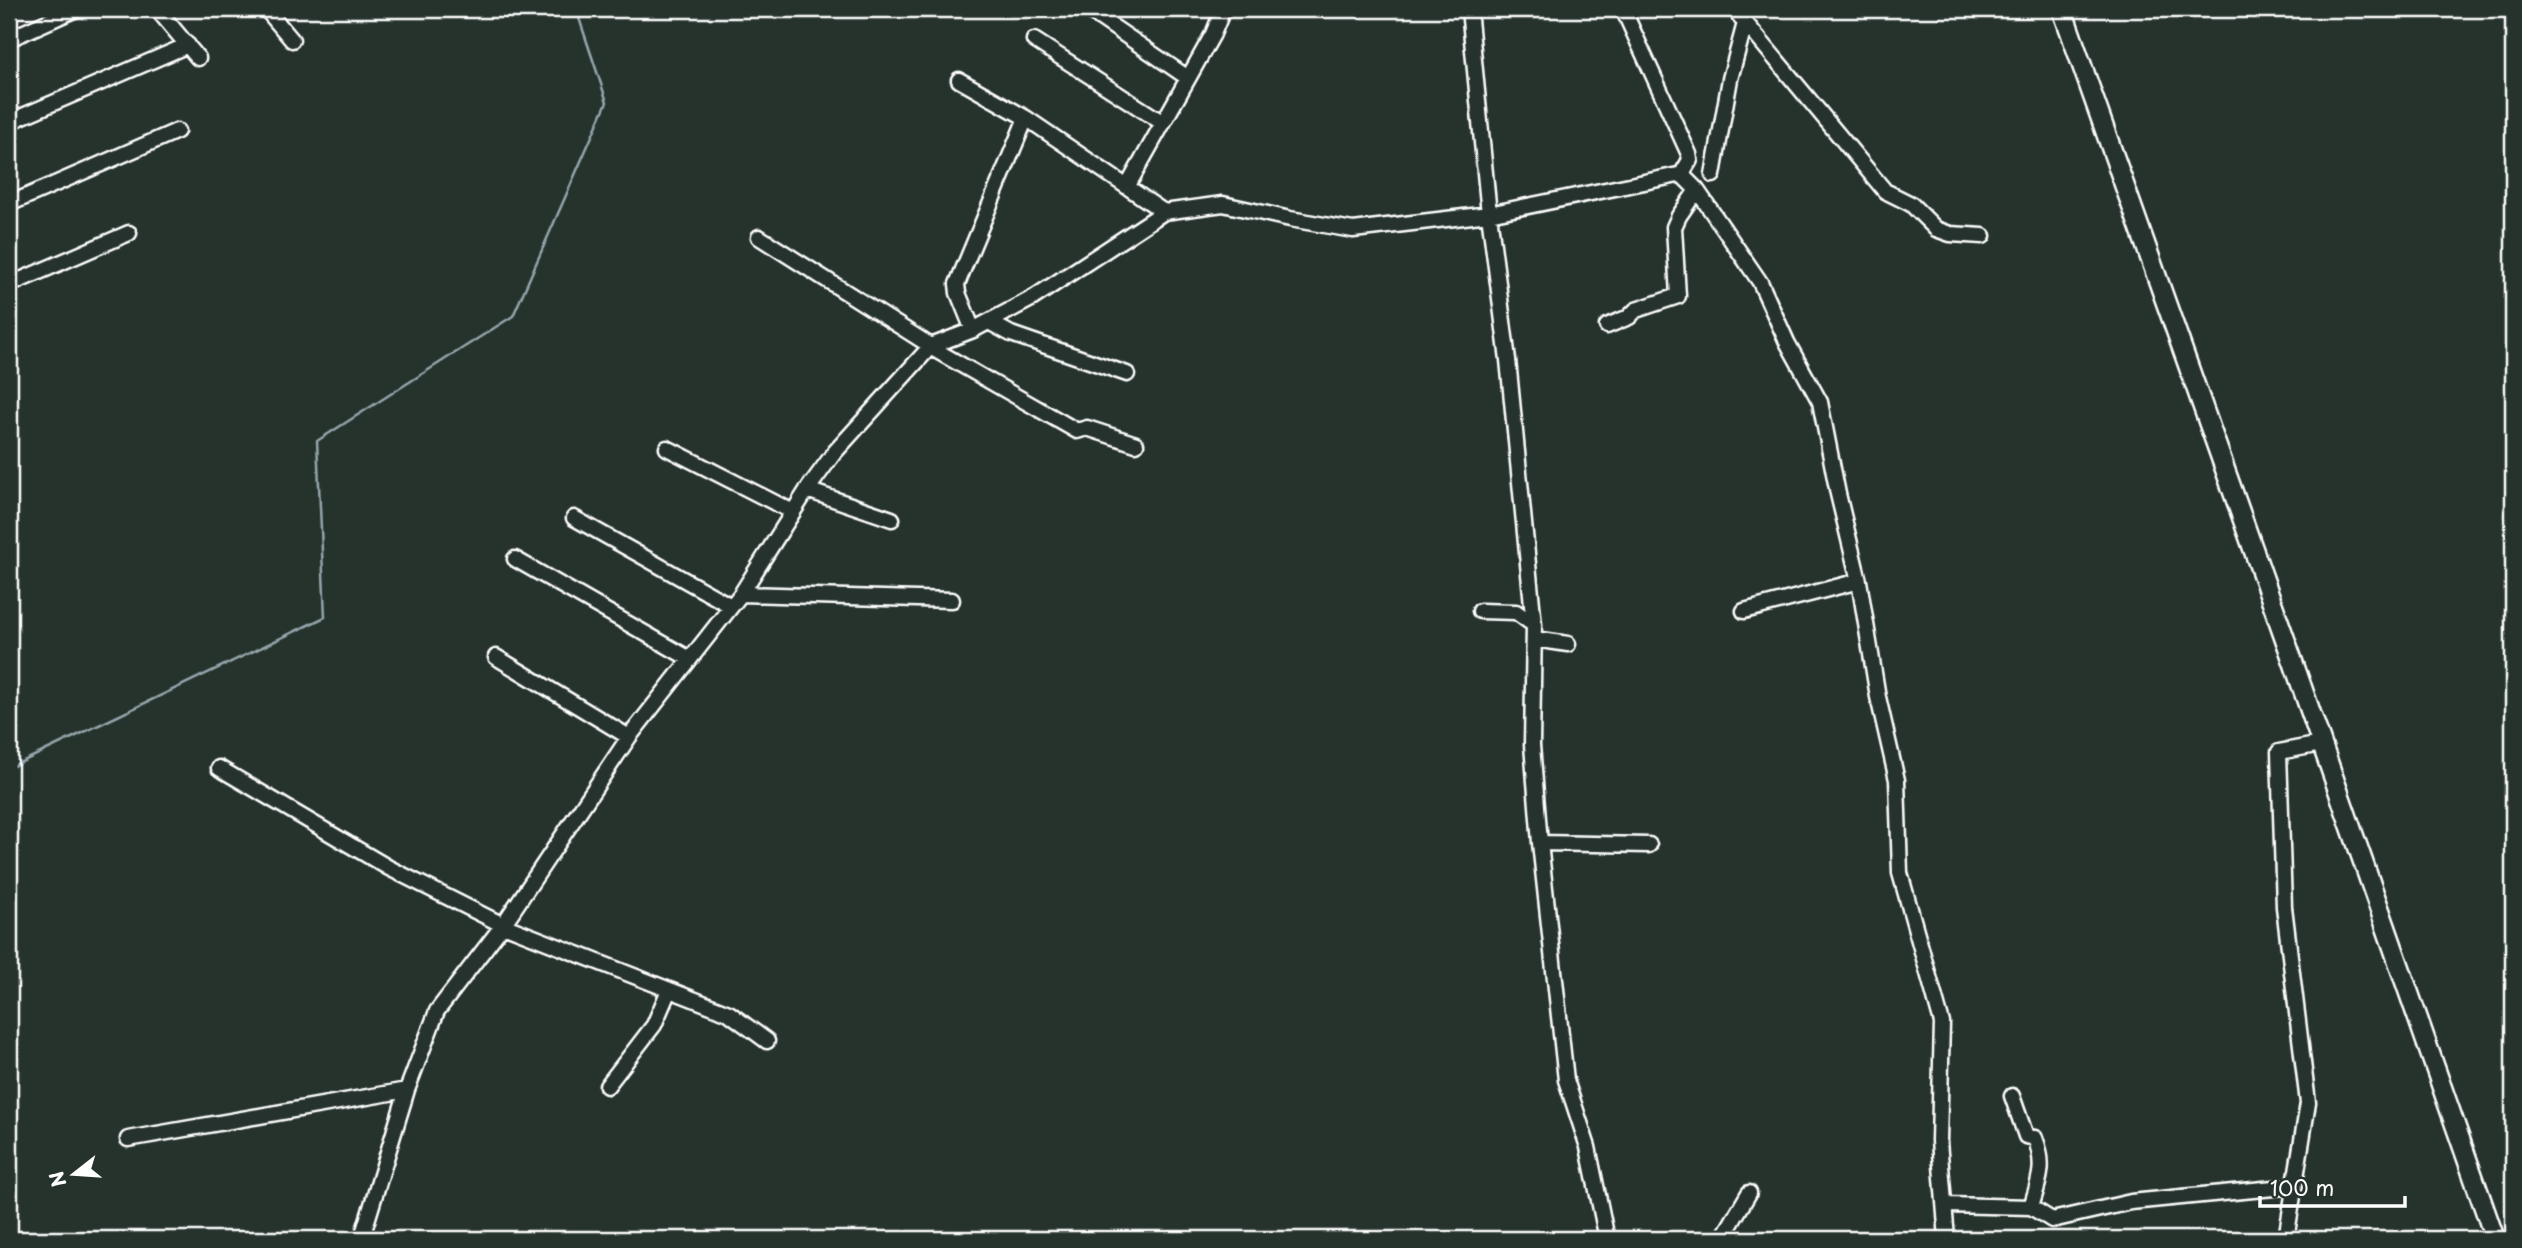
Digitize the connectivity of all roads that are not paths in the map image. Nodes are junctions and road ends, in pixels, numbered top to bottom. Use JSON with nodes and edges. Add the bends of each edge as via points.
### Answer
{"nodes":[{"id":1,"x":76,"y":9,"type":"edge"},
{"id":2,"x":156,"y":9,"type":"edge"},
{"id":3,"x":266,"y":9,"type":"edge"},
{"id":4,"x":1087,"y":9,"type":"edge"},
{"id":5,"x":1623,"y":9,"type":"edge"},
{"id":6,"x":1734,"y":9,"type":"edge"},
{"id":7,"x":2062,"y":9,"type":"edge"},
{"id":8,"x":1464,"y":10,"type":"edge"},
{"id":9,"x":1220,"y":18,"type":"dead end"},
{"id":10,"x":1745,"y":23,"type":"junction"},
{"id":11,"x":9,"y":39,"type":"edge"},
{"id":12,"x":292,"y":40,"type":"dead end"},
{"id":13,"x":1034,"y":40,"type":"dead end"},
{"id":14,"x":188,"y":45,"type":"junction"},
{"id":15,"x":198,"y":58,"type":"dead end"},
{"id":16,"x":1188,"y":78,"type":"junction"},
{"id":17,"x":959,"y":79,"type":"dead end"},
{"id":18,"x":1026,"y":118,"type":"junction"},
{"id":19,"x":9,"y":122,"type":"edge"},
{"id":20,"x":1163,"y":123,"type":"junction"},
{"id":21,"x":177,"y":131,"type":"dead end"},
{"id":22,"x":1683,"y":174,"type":"junction"},
{"id":23,"x":1713,"y":175,"type":"dead end"},
{"id":24,"x":1127,"y":187,"type":"junction"},
{"id":25,"x":1697,"y":190,"type":"junction"},
{"id":26,"x":9,"y":204,"type":"edge"},
{"id":27,"x":1164,"y":212,"type":"junction"},
{"id":28,"x":1489,"y":214,"type":"junction"},
{"id":29,"x":129,"y":233,"type":"dead end"},
{"id":30,"x":1983,"y":236,"type":"dead end"},
{"id":31,"x":759,"y":237,"type":"dead end"},
{"id":32,"x":9,"y":285,"type":"edge"},
{"id":33,"x":989,"y":322,"type":"junction"},
{"id":34,"x":1607,"y":326,"type":"dead end"},
{"id":35,"x":974,"y":330,"type":"junction"},
{"id":36,"x":930,"y":347,"type":"junction"},
{"id":37,"x":1127,"y":374,"type":"dead end"},
{"id":38,"x":1136,"y":444,"type":"dead end"},
{"id":39,"x":667,"y":448,"type":"dead end"},
{"id":40,"x":807,"y":490,"type":"junction"},
{"id":41,"x":793,"y":512,"type":"junction"},
{"id":42,"x":573,"y":518,"type":"dead end"},
{"id":43,"x":892,"y":519,"type":"dead end"},
{"id":44,"x":515,"y":559,"type":"dead end"},
{"id":45,"x":1859,"y":581,"type":"junction"},
{"id":46,"x":741,"y":594,"type":"junction"},
{"id":47,"x":953,"y":600,"type":"dead end"},
{"id":48,"x":731,"y":607,"type":"junction"},
{"id":49,"x":1480,"y":611,"type":"dead end"},
{"id":50,"x":1744,"y":611,"type":"dead end"},
{"id":51,"x":1534,"y":632,"type":"junction"},
{"id":52,"x":1568,"y":644,"type":"dead end"},
{"id":53,"x":496,"y":657,"type":"dead end"},
{"id":54,"x":690,"y":659,"type":"junction"},
{"id":55,"x":629,"y":737,"type":"junction"},
{"id":56,"x":2321,"y":744,"type":"junction"},
{"id":57,"x":219,"y":768,"type":"dead end"},
{"id":58,"x":1540,"y":843,"type":"junction"},
{"id":59,"x":1649,"y":845,"type":"dead end"},
{"id":60,"x":503,"y":925,"type":"junction"},
{"id":61,"x":669,"y":990,"type":"junction"},
{"id":62,"x":767,"y":1041,"type":"dead end"},
{"id":63,"x":607,"y":1086,"type":"dead end"},
{"id":64,"x":407,"y":1090,"type":"junction"},
{"id":65,"x":2012,"y":1096,"type":"dead end"},
{"id":66,"x":128,"y":1139,"type":"dead end"},
{"id":67,"x":2294,"y":1186,"type":"junction"},
{"id":68,"x":1749,"y":1193,"type":"dead end"},
{"id":69,"x":1945,"y":1205,"type":"junction"},
{"id":70,"x":2031,"y":1207,"type":"junction"},
{"id":71,"x":359,"y":1239,"type":"edge"},
{"id":72,"x":1606,"y":1239,"type":"edge"},
{"id":73,"x":1722,"y":1239,"type":"edge"},
{"id":74,"x":1947,"y":1239,"type":"edge"},
{"id":75,"x":2286,"y":1239,"type":"edge"},
{"id":76,"x":2495,"y":1239,"type":"edge"}],
"edges":[{"from":1,"to":11,"type":"street"},
{"from":2,"to":14,"type":"street"},
{"from":3,"to":12,"type":"street"},
{"from":4,"to":16,"type":"street"},
{"from":5,"to":22,"type":"street","via":[[1689,154]]},
{"from":6,"to":10,"type":"street"},
{"from":7,"to":56,"type":"main road"},
{"from":8,"to":28,"type":"street"},
{"from":9,"to":16,"type":"street"},
{"from":10,"to":23,"type":"street"},
{"from":10,"to":30,"type":"street","via":[[1885,191],[1910,204],[1936,229]]},
{"from":13,"to":20,"type":"street"},
{"from":14,"to":15,"type":"street"},
{"from":14,"to":19,"type":"street"},
{"from":16,"to":20,"type":"street"},
{"from":17,"to":18,"type":"street"},
{"from":18,"to":24,"type":"street"},
{"from":18,"to":35,"type":"street","via":[[957,284]]},
{"from":20,"to":24,"type":"street"},
{"from":21,"to":26,"type":"street"},
{"from":22,"to":25,"type":"street"},
{"from":22,"to":28,"type":"street"},
{"from":24,"to":27,"type":"street"},
{"from":25,"to":34,"type":"street","via":[[1674,227],[1678,296]]},
{"from":25,"to":45,"type":"street","via":[[1760,282],[1820,401]]},
{"from":27,"to":28,"type":"street","via":[[1223,204],[1353,230]]},
{"from":27,"to":33,"type":"street"},
{"from":28,"to":51,"type":"street"},
{"from":29,"to":32,"type":"street"},
{"from":31,"to":36,"type":"street"},
{"from":33,"to":35,"type":"street"},
{"from":33,"to":37,"type":"street"},
{"from":35,"to":36,"type":"street"},
{"from":36,"to":38,"type":"street","via":[[1077,431],[1087,428]]},
{"from":36,"to":40,"type":"street","via":[[834,453]]},
{"from":39,"to":41,"type":"street"},
{"from":40,"to":41,"type":"street"},
{"from":40,"to":43,"type":"street"},
{"from":41,"to":46,"type":"street"},
{"from":42,"to":48,"type":"street"},
{"from":44,"to":54,"type":"street"},
{"from":45,"to":50,"type":"street"},
{"from":45,"to":69,"type":"street","via":[[1897,780],[1900,873],[1942,1023],[1939,1141]]},
{"from":46,"to":47,"type":"street"},
{"from":46,"to":48,"type":"street"},
{"from":48,"to":54,"type":"street"},
{"from":49,"to":51,"type":"street","via":[[1516,612]]},
{"from":51,"to":52,"type":"street"},
{"from":51,"to":58,"type":"street","via":[[1532,745]]},
{"from":53,"to":55,"type":"street"},
{"from":54,"to":55,"type":"street"},
{"from":55,"to":60,"type":"street"},
{"from":56,"to":67,"type":"street","via":[[2279,752],[2284,907],[2308,1103]]},
{"from":56,"to":76,"type":"main road"},
{"from":57,"to":60,"type":"street","via":[[389,869]]},
{"from":58,"to":59,"type":"street"},
{"from":58,"to":72,"type":"street","via":[[1566,1080],[1588,1147]]},
{"from":60,"to":61,"type":"street"},
{"from":60,"to":64,"type":"street","via":[[437,1011]]},
{"from":61,"to":62,"type":"street","via":[[729,1013]]},
{"from":61,"to":63,"type":"street","via":[[654,1025]]},
{"from":64,"to":66,"type":"street"},
{"from":64,"to":71,"type":"street"},
{"from":65,"to":70,"type":"street","via":[[2026,1136],[2035,1138],[2042,1172]]},
{"from":67,"to":70,"type":"street","via":[[2131,1202],[2052,1220]]},
{"from":67,"to":75,"type":"street"},
{"from":68,"to":73,"type":"street"},
{"from":69,"to":70,"type":"street"},
{"from":69,"to":74,"type":"street"}]}
